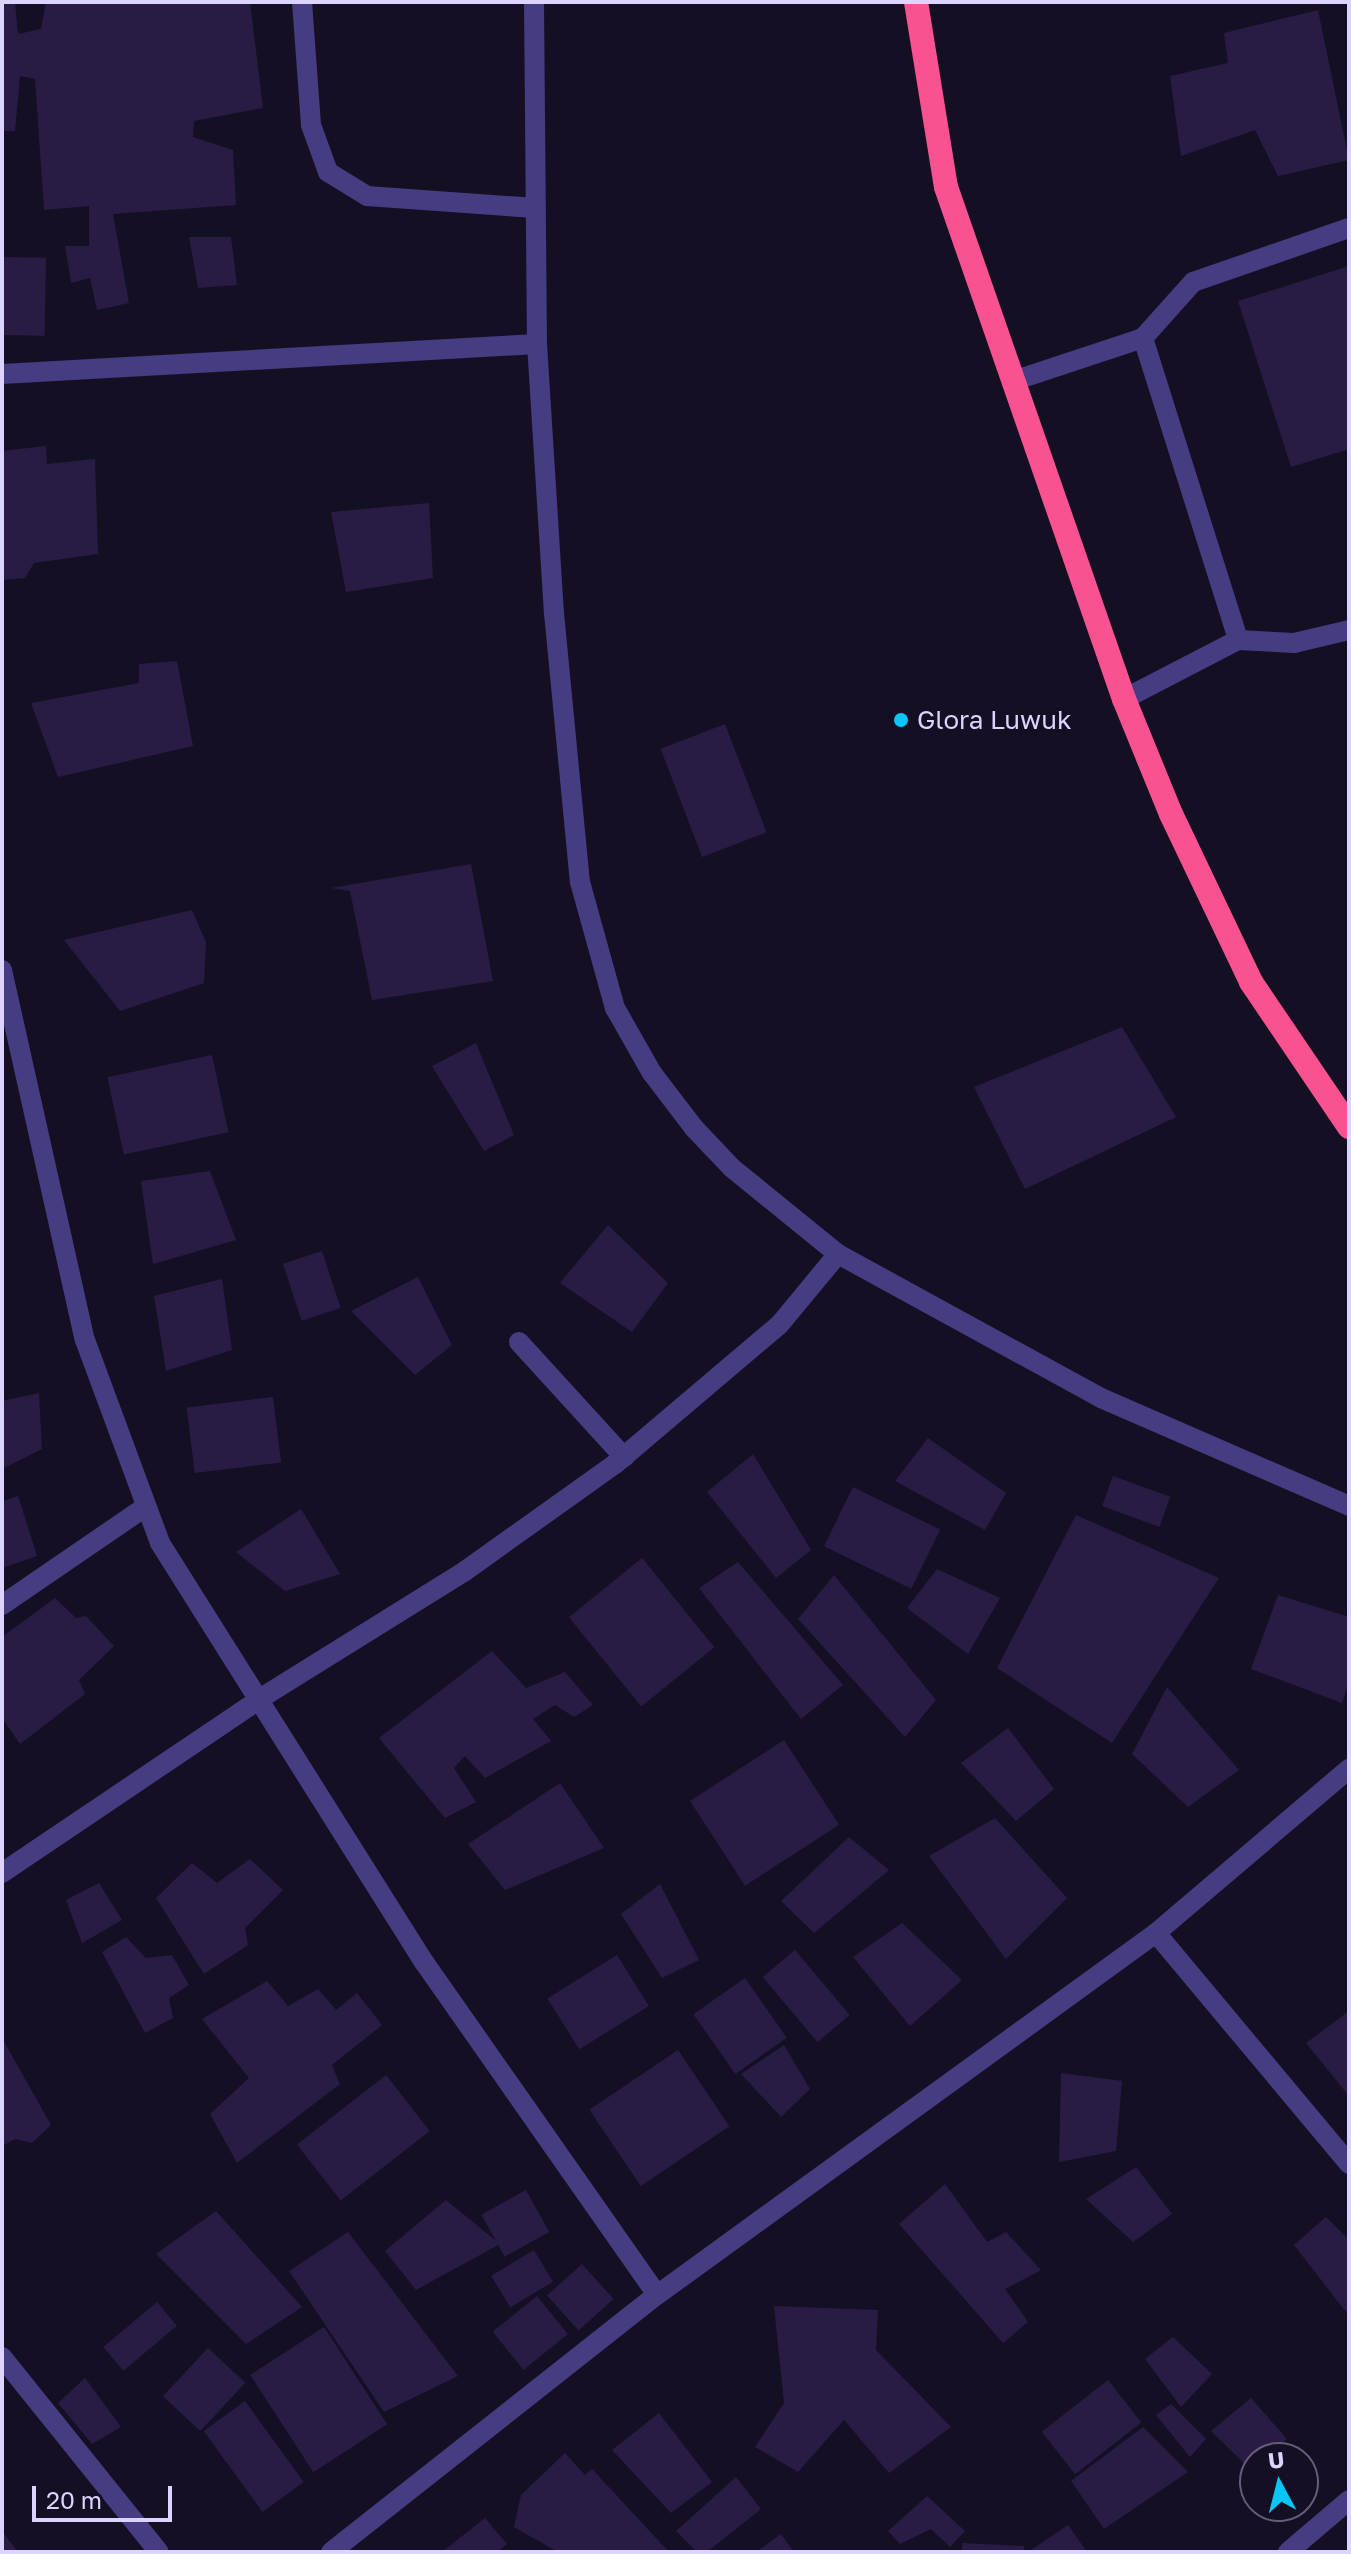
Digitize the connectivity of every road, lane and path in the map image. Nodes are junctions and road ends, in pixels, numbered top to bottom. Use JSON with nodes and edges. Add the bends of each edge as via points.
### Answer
{"nodes":[{"id":1,"x":302,"y":2,"type":"edge"},
{"id":2,"x":534,"y":2,"type":"edge"},
{"id":3,"x":916,"y":2,"type":"edge"},
{"id":4,"x":536,"y":208,"type":"junction"},
{"id":5,"x":1349,"y":228,"type":"edge"},
{"id":6,"x":1143,"y":338,"type":"junction"},
{"id":7,"x":537,"y":344,"type":"junction"},
{"id":8,"x":2,"y":374,"type":"edge"},
{"id":9,"x":1013,"y":381,"type":"junction"},
{"id":10,"x":1349,"y":630,"type":"edge"},
{"id":11,"x":1238,"y":640,"type":"junction"},
{"id":12,"x":1124,"y":699,"type":"junction"},
{"id":13,"x":2,"y":970,"type":"edge"},
{"id":14,"x":1349,"y":1127,"type":"edge"},
{"id":15,"x":838,"y":1254,"type":"junction"},
{"id":16,"x":519,"y":1342,"type":"dead end"},
{"id":17,"x":624,"y":1457,"type":"junction"},
{"id":18,"x":1349,"y":1506,"type":"edge"},
{"id":19,"x":145,"y":1507,"type":"junction"},
{"id":20,"x":2,"y":1605,"type":"edge"},
{"id":21,"x":261,"y":1698,"type":"junction"},
{"id":22,"x":1349,"y":1769,"type":"edge"},
{"id":23,"x":2,"y":1873,"type":"edge"},
{"id":24,"x":1156,"y":1933,"type":"junction"},
{"id":25,"x":1349,"y":2164,"type":"edge"},
{"id":26,"x":657,"y":2295,"type":"junction"},
{"id":27,"x":2,"y":2357,"type":"edge"},
{"id":28,"x":1349,"y":2500,"type":"edge"},
{"id":29,"x":159,"y":2552,"type":"edge"},
{"id":30,"x":331,"y":2552,"type":"edge"},
{"id":31,"x":1288,"y":2552,"type":"edge"}],
"edges":[{"from":1,"to":4,"type":"street","via":[[311,125],[328,172],[367,196]]},
{"from":2,"to":4,"type":"street"},
{"from":3,"to":9,"type":"highway","via":[[946,187]]},
{"from":4,"to":7,"type":"street"},
{"from":5,"to":6,"type":"street","via":[[1193,282]]},
{"from":6,"to":9,"type":"street"},
{"from":6,"to":11,"type":"street"},
{"from":7,"to":8,"type":"street"},
{"from":7,"to":15,"type":"street","via":[[573,818],[593,943],[615,1008],[652,1073],[694,1128],[732,1168]]},
{"from":9,"to":12,"type":"highway"},
{"from":10,"to":11,"type":"street","via":[[1294,643]]},
{"from":11,"to":12,"type":"street"},
{"from":12,"to":14,"type":"highway","via":[[1171,814],[1251,982]]},
{"from":13,"to":19,"type":"street","via":[[85,1340]]},
{"from":15,"to":17,"type":"street","via":[[780,1324]]},
{"from":15,"to":18,"type":"street","via":[[1101,1398]]},
{"from":16,"to":17,"type":"street"},
{"from":17,"to":21,"type":"street","via":[[465,1571]]},
{"from":19,"to":20,"type":"street"},
{"from":19,"to":21,"type":"street","via":[[160,1543]]},
{"from":21,"to":23,"type":"street"},
{"from":21,"to":26,"type":"street","via":[[424,1962]]},
{"from":22,"to":24,"type":"street"},
{"from":24,"to":25,"type":"street"},
{"from":24,"to":26,"type":"street"},
{"from":26,"to":30,"type":"street"},
{"from":27,"to":29,"type":"street"},
{"from":28,"to":31,"type":"street"}]}
